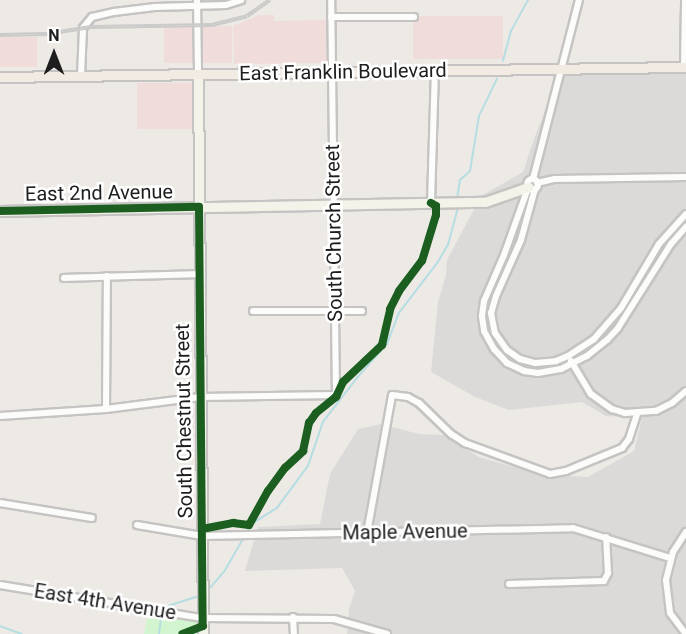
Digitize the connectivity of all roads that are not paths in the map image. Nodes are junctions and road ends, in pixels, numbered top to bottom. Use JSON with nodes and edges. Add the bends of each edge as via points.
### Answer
{"nodes":[{"id":1,"x":241,"y":0,"type":"edge"},
{"id":2,"x":331,"y":0,"type":"edge"},
{"id":3,"x":579,"y":0,"type":"edge"},
{"id":4,"x":685,"y":0,"type":"edge"},
{"id":5,"x":197,"y":3,"type":"edge"},
{"id":6,"x":414,"y":16,"type":"dead end"},
{"id":7,"x":331,"y":17,"type":"junction"},
{"id":8,"x":685,"y":67,"type":"edge"},
{"id":9,"x":563,"y":69,"type":"junction"},
{"id":10,"x":435,"y":70,"type":"junction"},
{"id":11,"x":331,"y":72,"type":"junction"},
{"id":12,"x":198,"y":74,"type":"junction"},
{"id":13,"x":81,"y":76,"type":"junction"},
{"id":14,"x":0,"y":77,"type":"edge"},
{"id":15,"x":686,"y":177,"type":"edge"},
{"id":16,"x":532,"y":185,"type":"junction"},
{"id":17,"x":431,"y":203,"type":"junction"},
{"id":18,"x":334,"y":205,"type":"junction"},
{"id":19,"x":199,"y":207,"type":"junction"},
{"id":20,"x":0,"y":211,"type":"edge"},
{"id":21,"x":686,"y":214,"type":"edge"},
{"id":22,"x":686,"y":227,"type":"edge"},
{"id":23,"x":199,"y":274,"type":"junction"},
{"id":24,"x":107,"y":276,"type":"junction"},
{"id":25,"x":64,"y":278,"type":"dead end"},
{"id":26,"x":253,"y":311,"type":"dead end"},
{"id":27,"x":335,"y":311,"type":"junction"},
{"id":28,"x":362,"y":311,"type":"dead end"},
{"id":29,"x":568,"y":356,"type":"junction"},
{"id":30,"x":573,"y":364,"type":"junction"},
{"id":31,"x":686,"y":391,"type":"edge"},
{"id":32,"x":200,"y":397,"type":"junction"},
{"id":33,"x":106,"y":409,"type":"junction"},
{"id":34,"x":637,"y":414,"type":"junction"},
{"id":35,"x":0,"y":416,"type":"edge"},
{"id":36,"x":0,"y":503,"type":"edge"},
{"id":37,"x":92,"y":518,"type":"dead end"},
{"id":38,"x":136,"y":525,"type":"dead end"},
{"id":39,"x":686,"y":532,"type":"edge"},
{"id":40,"x":367,"y":533,"type":"junction"},
{"id":41,"x":202,"y":536,"type":"junction"},
{"id":42,"x":606,"y":537,"type":"junction"},
{"id":43,"x":670,"y":558,"type":"junction"},
{"id":44,"x":509,"y":584,"type":"dead end"},
{"id":45,"x":0,"y":585,"type":"edge"},
{"id":46,"x":293,"y":617,"type":"junction"},
{"id":47,"x":202,"y":618,"type":"junction"},
{"id":48,"x":203,"y":634,"type":"edge"},
{"id":49,"x":294,"y":634,"type":"edge"},
{"id":50,"x":387,"y":634,"type":"edge"},
{"id":51,"x":686,"y":634,"type":"edge"}],
"edges":[{"from":1,"to":5,"type":"street"},
{"from":2,"to":7,"type":"street","name":"South Church Street"},
{"from":3,"to":9,"type":"street"},
{"from":4,"to":8,"type":"street"},
{"from":5,"to":12,"type":"street"},
{"from":5,"to":13,"type":"street","via":[[92,17],[83,28]]},
{"from":6,"to":7,"type":"street"},
{"from":7,"to":11,"type":"street","name":"South Church Street"},
{"from":8,"to":9,"type":"main road","name":"East Franklin Boulevard"},
{"from":9,"to":10,"type":"main road","name":"East Franklin Boulevard"},
{"from":9,"to":16,"type":"street"},
{"from":10,"to":11,"type":"main road","name":"East Franklin Boulevard"},
{"from":10,"to":17,"type":"street"},
{"from":11,"to":12,"type":"main road","name":"East Franklin Boulevard"},
{"from":11,"to":18,"type":"street","name":"South Church Street"},
{"from":12,"to":13,"type":"main road","name":"East Franklin Boulevard"},
{"from":12,"to":19,"type":"street","name":"South Chestnut Street"},
{"from":13,"to":14,"type":"main road","name":"East Franklin Boulevard"},
{"from":15,"to":16,"type":"street","via":[[555,179]]},
{"from":16,"to":17,"type":"street","name":"East 2nd Avenue","via":[[485,202]]},
{"from":16,"to":29,"type":"street","via":[[521,240],[493,304],[493,326],[507,350],[526,362],[546,363]]},
{"from":16,"to":30,"type":"street","via":[[484,301],[484,331],[498,355],[518,369],[544,373]]},
{"from":17,"to":18,"type":"street","name":"East 2nd Avenue"},
{"from":18,"to":19,"type":"street","name":"East 2nd Avenue"},
{"from":18,"to":27,"type":"street","name":"South Church Street"},
{"from":19,"to":20,"type":"street","name":"East 2nd Avenue"},
{"from":19,"to":23,"type":"street","name":"South Chestnut Street"},
{"from":21,"to":29,"type":"street","via":[[659,244],[616,315],[594,339]]},
{"from":22,"to":30,"type":"street","via":[[618,328]]},
{"from":23,"to":24,"type":"street"},
{"from":23,"to":32,"type":"street","name":"South Chestnut Street"},
{"from":24,"to":25,"type":"street"},
{"from":24,"to":33,"type":"street"},
{"from":26,"to":27,"type":"street"},
{"from":27,"to":28,"type":"street"},
{"from":27,"to":32,"type":"street","name":"South Church Street","via":[[336,395]]},
{"from":29,"to":30,"type":"street"},
{"from":30,"to":34,"type":"street","via":[[598,400],[612,409]]},
{"from":31,"to":34,"type":"street","via":[[667,406]]},
{"from":32,"to":33,"type":"street"},
{"from":32,"to":41,"type":"street","name":"South Chestnut Street"},
{"from":33,"to":35,"type":"street"},
{"from":34,"to":40,"type":"street","via":[[622,448],[550,474],[465,443],[419,403],[392,395]]},
{"from":36,"to":37,"type":"street"},
{"from":38,"to":41,"type":"street","name":"Maple Avenue"},
{"from":39,"to":43,"type":"street"},
{"from":40,"to":41,"type":"street","name":"Maple Avenue"},
{"from":40,"to":42,"type":"street","name":"Maple Avenue","via":[[573,528]]},
{"from":41,"to":47,"type":"street","name":"South Chestnut Street"},
{"from":42,"to":43,"type":"street","name":"Maple Avenue"},
{"from":42,"to":44,"type":"street","via":[[608,573],[604,581]]},
{"from":43,"to":51,"type":"street","via":[[666,580],[668,605],[673,620]]},
{"from":45,"to":47,"type":"street","name":"East 4th Avenue"},
{"from":46,"to":47,"type":"street","name":"East 4th Avenue"},
{"from":46,"to":49,"type":"street"},
{"from":46,"to":50,"type":"street","name":"East 4th Avenue","via":[[340,620]]},
{"from":47,"to":48,"type":"street","name":"South Chestnut Street"}]}
